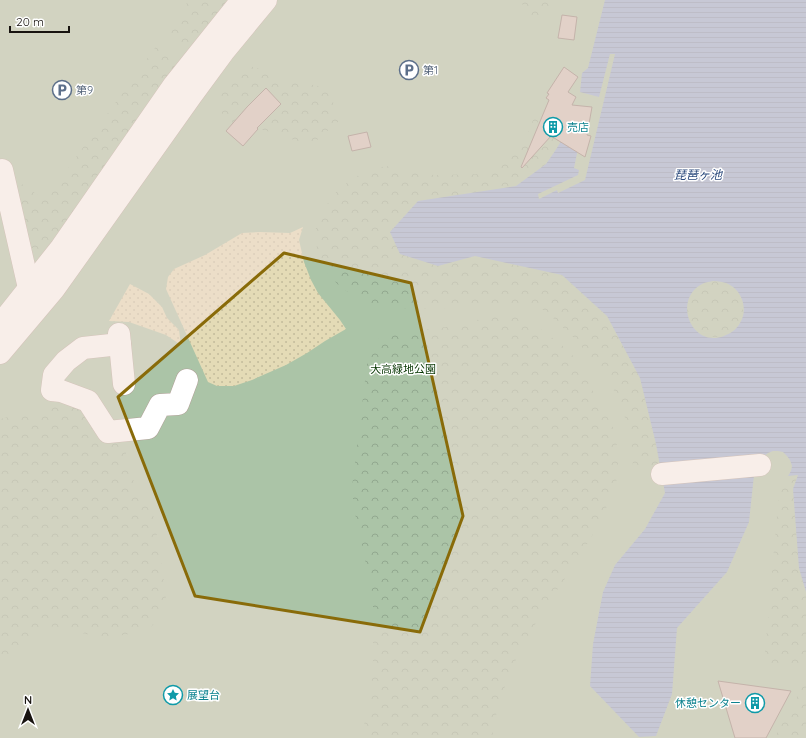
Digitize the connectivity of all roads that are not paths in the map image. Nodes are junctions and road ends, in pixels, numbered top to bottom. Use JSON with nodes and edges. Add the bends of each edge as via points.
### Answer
{"nodes":[{"id":1,"x":242,"y":0,"type":"edge"},
{"id":2,"x":266,"y":0,"type":"edge"},
{"id":3,"x":2,"y":170,"type":"dead end"},
{"id":4,"x":29,"y":288,"type":"junction"},
{"id":5,"x":0,"y":326,"type":"edge"},
{"id":6,"x":0,"y":353,"type":"edge"},
{"id":7,"x":187,"y":380,"type":"dead end"},
{"id":8,"x":124,"y":384,"type":"dead end"},
{"id":9,"x":760,"y":465,"type":"dead end"},
{"id":10,"x":662,"y":474,"type":"dead end"}],
"edges":[{"from":1,"to":4,"type":"street","via":[[174,85]]},
{"from":2,"to":6,"type":"street","via":[[224,51],[54,289]]},
{"from":3,"to":4,"type":"street"},
{"from":4,"to":5,"type":"street"},
{"from":7,"to":8,"type":"street","via":[[178,404],[160,405],[148,428],[108,432],[88,401],[52,390],[54,375],[66,361],[83,348],[120,339]]},
{"from":9,"to":10,"type":"street"}]}
